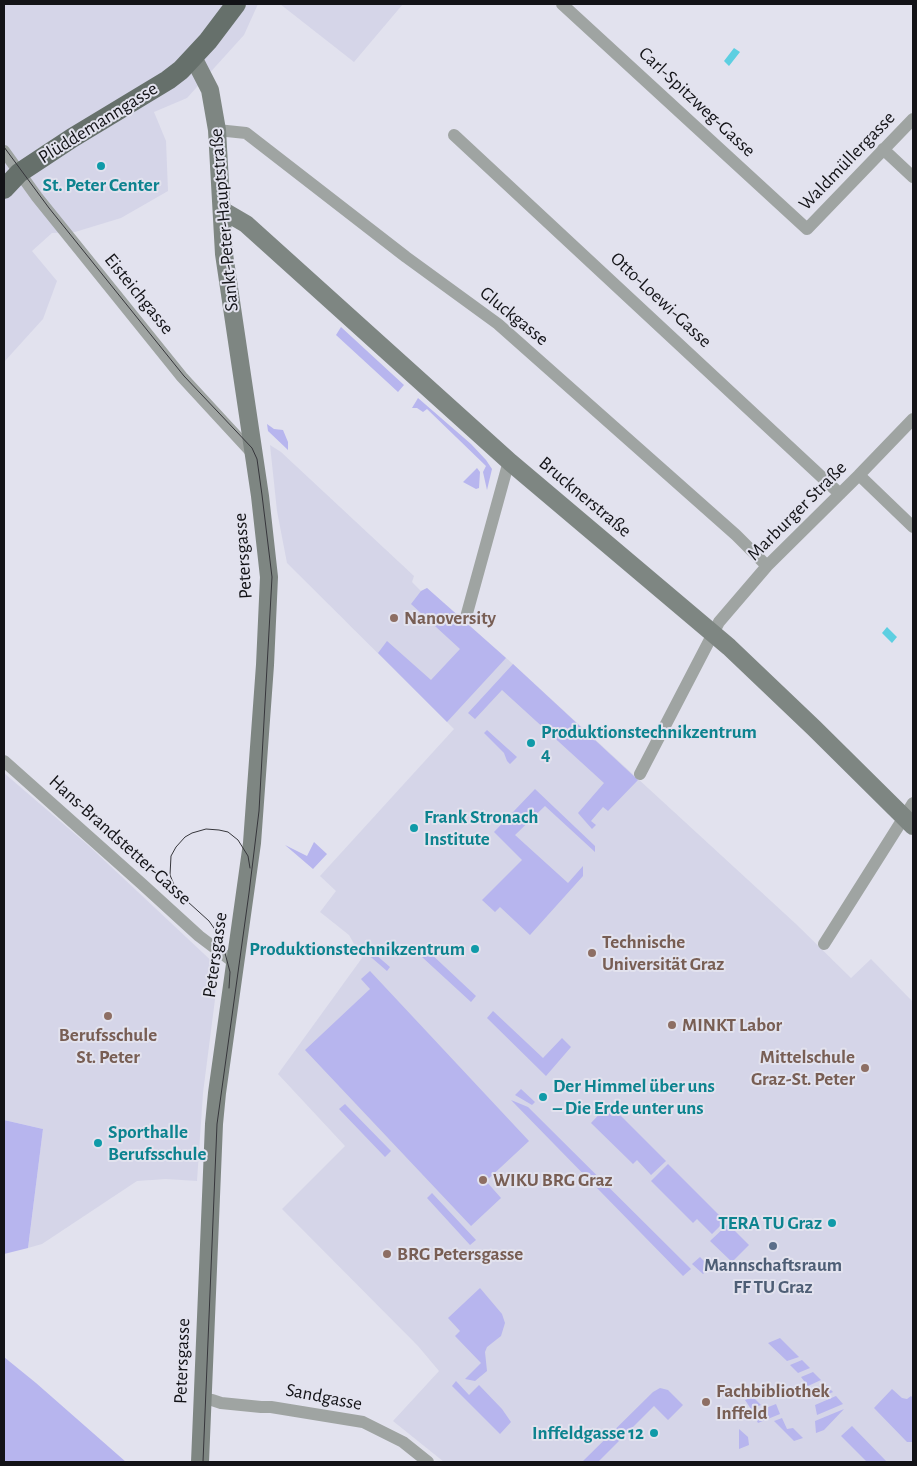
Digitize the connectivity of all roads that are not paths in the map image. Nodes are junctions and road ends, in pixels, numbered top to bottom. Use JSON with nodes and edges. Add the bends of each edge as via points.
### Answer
{"nodes":[{"id":1,"x":236,"y":4,"type":"edge"},
{"id":2,"x":562,"y":4,"type":"edge"},
{"id":3,"x":193,"y":57,"type":"junction"},
{"id":4,"x":913,"y":119,"type":"edge"},
{"id":5,"x":217,"y":130,"type":"junction"},
{"id":6,"x":454,"y":135,"type":"dead end"},
{"id":7,"x":883,"y":149,"type":"junction"},
{"id":8,"x":4,"y":151,"type":"edge"},
{"id":9,"x":19,"y":173,"type":"junction"},
{"id":10,"x":913,"y":177,"type":"edge"},
{"id":11,"x":4,"y":189,"type":"edge"},
{"id":12,"x":222,"y":210,"type":"junction"},
{"id":13,"x":807,"y":229,"type":"joint"},
{"id":14,"x":913,"y":419,"type":"edge"},
{"id":15,"x":253,"y":455,"type":"junction"},
{"id":16,"x":510,"y":462,"type":"junction"},
{"id":17,"x":859,"y":475,"type":"junction"},
{"id":18,"x":840,"y":494,"type":"junction"},
{"id":19,"x":913,"y":527,"type":"edge"},
{"id":20,"x":767,"y":566,"type":"junction"},
{"id":21,"x":466,"y":616,"type":"dead end"},
{"id":22,"x":712,"y":634,"type":"junction"},
{"id":23,"x":4,"y":761,"type":"edge"},
{"id":24,"x":640,"y":774,"type":"dead end"},
{"id":25,"x":910,"y":815,"type":"edge"},
{"id":26,"x":824,"y":944,"type":"dead end"},
{"id":27,"x":236,"y":964,"type":"junction"},
{"id":28,"x":203,"y":1399,"type":"junction"},
{"id":29,"x":200,"y":1462,"type":"edge"},
{"id":30,"x":428,"y":1462,"type":"edge"}],
"edges":[{"from":1,"to":3,"type":"main road"},
{"from":2,"to":13,"type":"street","name":"Carl-Spitzweg-Gasse"},
{"from":3,"to":5,"type":"main road","name":"Sankt-Peter-Hauptstraße","via":[[210,90]]},
{"from":3,"to":9,"type":"main road","name":"Plüddemanngasse","via":[[168,80]]},
{"from":4,"to":7,"type":"street","name":"Waldmüllergasse"},
{"from":5,"to":12,"type":"main road","name":"Sankt-Peter-Hauptstraße"},
{"from":5,"to":20,"type":"street","name":"Gluckgasse","via":[[246,133],[498,324]]},
{"from":6,"to":18,"type":"street","name":"Otto-Loewi-Gasse"},
{"from":7,"to":10,"type":"street"},
{"from":7,"to":13,"type":"street","name":"Waldmüllergasse"},
{"from":8,"to":9,"type":"street","name":"Eisteichgasse"},
{"from":9,"to":11,"type":"main road","name":"Plüddemanngasse"},
{"from":9,"to":15,"type":"street","name":"Eisteichgasse","via":[[182,377]]},
{"from":12,"to":15,"type":"main road","name":"Sankt-Peter-Hauptstraße","via":[[227,274]]},
{"from":12,"to":16,"type":"main road","name":"Brucknerstraße","via":[[246,224]]},
{"from":14,"to":17,"type":"street","name":"Marburger Straße"},
{"from":15,"to":27,"type":"main road","name":"Petersgasse","via":[[269,577],[255,812]]},
{"from":16,"to":21,"type":"street"},
{"from":16,"to":22,"type":"main road","name":"Brucknerstraße"},
{"from":17,"to":18,"type":"street","name":"Marburger Straße"},
{"from":17,"to":19,"type":"street"},
{"from":18,"to":20,"type":"street","name":"Marburger Straße"},
{"from":20,"to":22,"type":"street","name":"Marburger Straße"},
{"from":22,"to":24,"type":"street","name":"Marburger Straße"},
{"from":22,"to":25,"type":"main road","name":"Brucknerstraße"},
{"from":23,"to":27,"type":"street","name":"Hans-Brandstetter-Gasse","via":[[199,936]]},
{"from":25,"to":26,"type":"street","via":[[856,890]]},
{"from":27,"to":28,"type":"main road","name":"Petersgasse","via":[[214,1124]]},
{"from":28,"to":29,"type":"main road","name":"Petersgasse"},
{"from":28,"to":30,"type":"street","name":"Sandgasse","via":[[363,1422],[403,1442]]}]}
